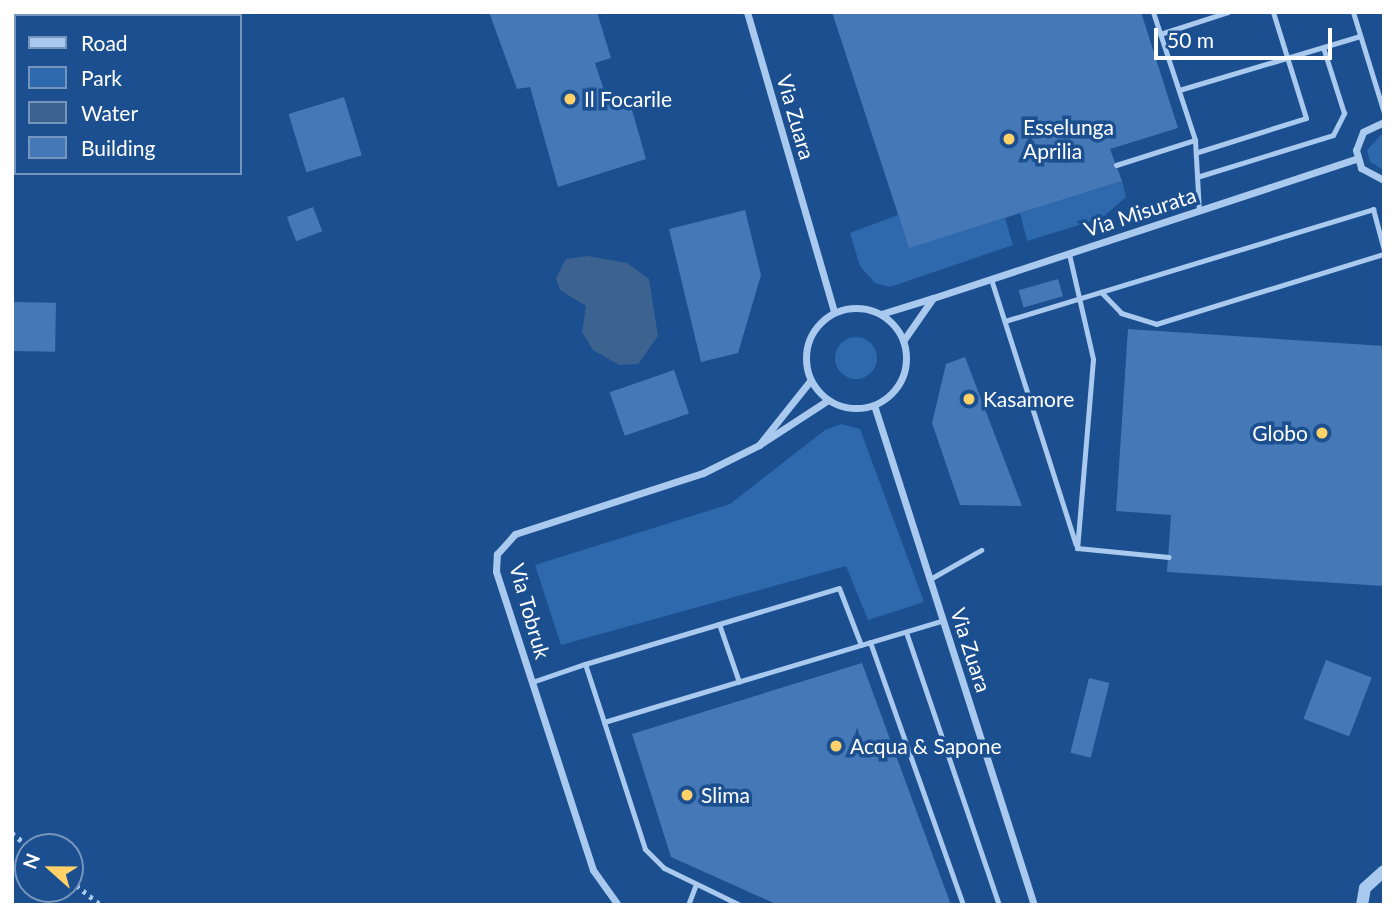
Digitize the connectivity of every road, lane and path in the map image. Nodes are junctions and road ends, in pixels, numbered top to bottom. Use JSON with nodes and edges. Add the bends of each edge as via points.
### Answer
{"nodes":[{"id":1,"x":747,"y":12,"type":"edge"},
{"id":2,"x":1153,"y":12,"type":"edge"},
{"id":3,"x":1228,"y":12,"type":"edge"},
{"id":4,"x":1273,"y":12,"type":"edge"},
{"id":5,"x":1353,"y":12,"type":"edge"},
{"id":6,"x":1160,"y":34,"type":"junction"},
{"id":7,"x":1360,"y":36,"type":"junction"},
{"id":8,"x":1322,"y":47,"type":"junction"},
{"id":9,"x":1287,"y":58,"type":"junction"},
{"id":10,"x":1179,"y":90,"type":"junction"},
{"id":11,"x":1384,"y":113,"type":"edge"},
{"id":12,"x":1384,"y":122,"type":"edge"},
{"id":13,"x":1195,"y":140,"type":"junction"},
{"id":14,"x":1198,"y":152,"type":"junction"},
{"id":15,"x":1357,"y":159,"type":"junction"},
{"id":16,"x":1116,"y":166,"type":"dead end"},
{"id":17,"x":1200,"y":176,"type":"junction"},
{"id":18,"x":1384,"y":180,"type":"edge"},
{"id":19,"x":1199,"y":211,"type":"junction"},
{"id":20,"x":1384,"y":252,"type":"edge"},
{"id":21,"x":1069,"y":254,"type":"junction"},
{"id":22,"x":992,"y":279,"type":"junction"},
{"id":23,"x":1101,"y":292,"type":"junction"},
{"id":24,"x":1082,"y":295,"type":"junction"},
{"id":25,"x":933,"y":298,"type":"junction"},
{"id":26,"x":834,"y":312,"type":"junction"},
{"id":27,"x":881,"y":314,"type":"junction"},
{"id":28,"x":1005,"y":321,"type":"junction"},
{"id":29,"x":903,"y":341,"type":"junction"},
{"id":30,"x":810,"y":381,"type":"junction"},
{"id":31,"x":828,"y":400,"type":"junction"},
{"id":32,"x":874,"y":405,"type":"junction"},
{"id":33,"x":759,"y":445,"type":"junction"},
{"id":34,"x":1077,"y":548,"type":"junction"},
{"id":35,"x":982,"y":551,"type":"dead end"},
{"id":36,"x":1169,"y":557,"type":"dead end"},
{"id":37,"x":930,"y":579,"type":"junction"},
{"id":38,"x":943,"y":621,"type":"junction"},
{"id":39,"x":719,"y":624,"type":"junction"},
{"id":40,"x":906,"y":632,"type":"junction"},
{"id":41,"x":870,"y":642,"type":"junction"},
{"id":42,"x":861,"y":645,"type":"junction"},
{"id":43,"x":585,"y":664,"type":"junction"},
{"id":44,"x":532,"y":682,"type":"junction"},
{"id":45,"x":739,"y":682,"type":"junction"},
{"id":46,"x":604,"y":722,"type":"junction"},
{"id":47,"x":1384,"y":871,"type":"edge"},
{"id":48,"x":696,"y":884,"type":"junction"},
{"id":49,"x":84,"y":891,"type":"edge"},
{"id":50,"x":102,"y":905,"type":"edge"},
{"id":51,"x":618,"y":905,"type":"edge"},
{"id":52,"x":688,"y":905,"type":"edge"},
{"id":53,"x":740,"y":905,"type":"edge"},
{"id":54,"x":963,"y":905,"type":"edge"},
{"id":55,"x":999,"y":905,"type":"edge"},
{"id":56,"x":1034,"y":905,"type":"edge"},
{"id":57,"x":1362,"y":905,"type":"edge"}],
"edges":[{"from":1,"to":26,"type":"street","name":"Via Zuara"},
{"from":2,"to":6,"type":"lane"},
{"from":3,"to":6,"type":"lane"},
{"from":4,"to":9,"type":"lane"},
{"from":5,"to":7,"type":"lane"},
{"from":6,"to":10,"type":"lane"},
{"from":7,"to":8,"type":"lane"},
{"from":7,"to":11,"type":"lane"},
{"from":8,"to":9,"type":"lane"},
{"from":8,"to":17,"type":"lane","via":[[1344,113],[1333,135]]},
{"from":9,"to":10,"type":"lane"},
{"from":9,"to":14,"type":"lane","via":[[1306,118]]},
{"from":10,"to":13,"type":"lane"},
{"from":12,"to":15,"type":"street","via":[[1363,132]]},
{"from":13,"to":14,"type":"lane"},
{"from":13,"to":16,"type":"lane"},
{"from":14,"to":17,"type":"lane"},
{"from":15,"to":18,"type":"street","via":[[1368,175]]},
{"from":15,"to":19,"type":"street","name":"Via Misurata"},
{"from":17,"to":19,"type":"lane"},
{"from":19,"to":21,"type":"street","name":"Via Misurata"},
{"from":20,"to":23,"type":"lane","via":[[1157,324],[1121,313]]},
{"from":20,"to":23,"type":"lane","via":[[1373,209]]},
{"from":21,"to":22,"type":"street","name":"Via Misurata"},
{"from":21,"to":24,"type":"lane"},
{"from":22,"to":25,"type":"street","name":"Via Misurata"},
{"from":22,"to":28,"type":"lane"},
{"from":23,"to":24,"type":"lane"},
{"from":24,"to":28,"type":"lane"},
{"from":24,"to":34,"type":"lane","via":[[1093,359]]},
{"from":25,"to":27,"type":"street","name":"Via Misurata"},
{"from":25,"to":29,"type":"street"},
{"from":26,"to":27,"type":"street","via":[[849,308]]},
{"from":26,"to":30,"type":"street","via":[[821,321],[806,349]]},
{"from":27,"to":29,"type":"street"},
{"from":28,"to":34,"type":"lane"},
{"from":29,"to":32,"type":"street","via":[[898,386]]},
{"from":30,"to":31,"type":"street"},
{"from":30,"to":33,"type":"street","name":"Via Tobruk"},
{"from":31,"to":32,"type":"street","via":[[858,409]]},
{"from":31,"to":33,"type":"street","name":"Via Tobruk"},
{"from":32,"to":37,"type":"street","name":"Via Zuara"},
{"from":33,"to":44,"type":"street","name":"Via Tobruk","via":[[703,472],[507,539],[496,571]]},
{"from":34,"to":36,"type":"lane"},
{"from":35,"to":37,"type":"lane"},
{"from":37,"to":38,"type":"street","name":"Via Zuara"},
{"from":38,"to":40,"type":"lane"},
{"from":38,"to":56,"type":"street","name":"Via Zuara"},
{"from":39,"to":42,"type":"lane","via":[[839,588]]},
{"from":39,"to":43,"type":"lane"},
{"from":39,"to":45,"type":"lane"},
{"from":40,"to":41,"type":"lane"},
{"from":40,"to":55,"type":"lane"},
{"from":41,"to":42,"type":"lane"},
{"from":41,"to":54,"type":"lane"},
{"from":42,"to":45,"type":"lane"},
{"from":43,"to":44,"type":"lane"},
{"from":43,"to":46,"type":"lane"},
{"from":44,"to":51,"type":"street","name":"Via Tobruk","via":[[593,870]]},
{"from":45,"to":46,"type":"lane"},
{"from":46,"to":48,"type":"lane","via":[[645,849],[664,868]]},
{"from":47,"to":57,"type":"street","via":[[1365,888]]},
{"from":48,"to":52,"type":"lane"},
{"from":48,"to":53,"type":"lane"},
{"from":49,"to":50,"type":"path"}]}
